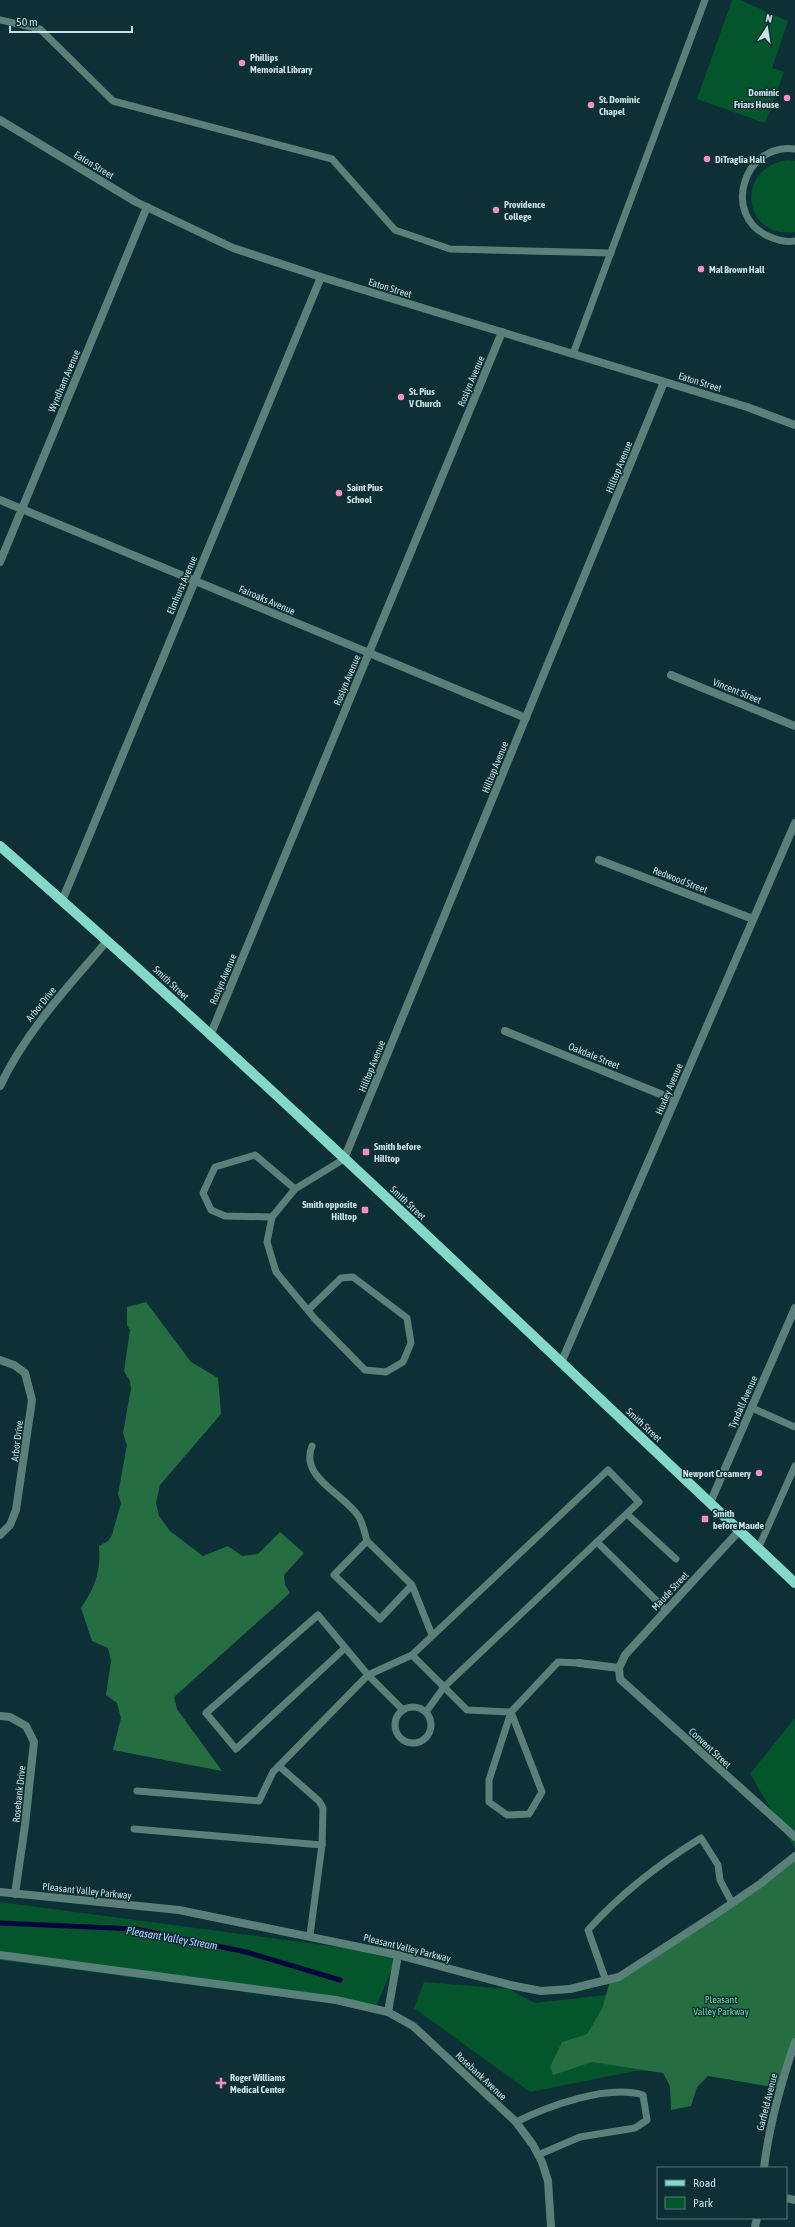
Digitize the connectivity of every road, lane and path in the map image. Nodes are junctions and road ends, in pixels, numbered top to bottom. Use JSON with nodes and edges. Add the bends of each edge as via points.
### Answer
{"nodes":[{"id":1,"x":705,"y":0,"type":"edge"},
{"id":2,"x":0,"y":20,"type":"edge"},
{"id":3,"x":0,"y":120,"type":"edge"},
{"id":4,"x":795,"y":149,"type":"edge"},
{"id":5,"x":147,"y":207,"type":"junction"},
{"id":6,"x":795,"y":241,"type":"edge"},
{"id":7,"x":611,"y":253,"type":"junction"},
{"id":8,"x":321,"y":277,"type":"junction"},
{"id":9,"x":502,"y":332,"type":"junction"},
{"id":10,"x":573,"y":354,"type":"junction"},
{"id":11,"x":664,"y":382,"type":"junction"},
{"id":12,"x":795,"y":425,"type":"edge"},
{"id":13,"x":0,"y":500,"type":"edge"},
{"id":14,"x":22,"y":509,"type":"junction"},
{"id":15,"x":0,"y":562,"type":"edge"},
{"id":16,"x":195,"y":581,"type":"junction"},
{"id":17,"x":369,"y":653,"type":"junction"},
{"id":18,"x":671,"y":675,"type":"dead end"},
{"id":19,"x":526,"y":718,"type":"junction"},
{"id":20,"x":795,"y":726,"type":"edge"},
{"id":21,"x":795,"y":823,"type":"edge"},
{"id":22,"x":0,"y":846,"type":"edge"},
{"id":23,"x":599,"y":860,"type":"dead end"},
{"id":24,"x":62,"y":901,"type":"junction"},
{"id":25,"x":753,"y":919,"type":"junction"},
{"id":26,"x":107,"y":941,"type":"junction"},
{"id":27,"x":505,"y":1031,"type":"dead end"},
{"id":28,"x":210,"y":1036,"type":"junction"},
{"id":29,"x":0,"y":1086,"type":"edge"},
{"id":30,"x":675,"y":1100,"type":"junction"},
{"id":31,"x":344,"y":1159,"type":"junction"},
{"id":32,"x":295,"y":1189,"type":"junction"},
{"id":33,"x":272,"y":1217,"type":"junction"},
{"id":34,"x":795,"y":1308,"type":"edge"},
{"id":35,"x":308,"y":1310,"type":"junction"},
{"id":36,"x":0,"y":1360,"type":"edge"},
{"id":37,"x":561,"y":1363,"type":"junction"},
{"id":38,"x":752,"y":1408,"type":"junction"},
{"id":39,"x":795,"y":1427,"type":"edge"},
{"id":40,"x":312,"y":1446,"type":"dead end"},
{"id":41,"x":795,"y":1466,"type":"edge"},
{"id":42,"x":710,"y":1504,"type":"junction"},
{"id":43,"x":627,"y":1514,"type":"junction"},
{"id":44,"x":739,"y":1531,"type":"junction"},
{"id":45,"x":0,"y":1535,"type":"edge"},
{"id":46,"x":367,"y":1541,"type":"junction"},
{"id":47,"x":597,"y":1542,"type":"junction"},
{"id":48,"x":758,"y":1549,"type":"junction"},
{"id":49,"x":676,"y":1559,"type":"dead end"},
{"id":50,"x":795,"y":1583,"type":"edge"},
{"id":51,"x":412,"y":1585,"type":"junction"},
{"id":52,"x":666,"y":1610,"type":"junction"},
{"id":53,"x":432,"y":1635,"type":"junction"},
{"id":54,"x":345,"y":1648,"type":"junction"},
{"id":55,"x":412,"y":1655,"type":"junction"},
{"id":56,"x":579,"y":1663,"type":"joint"},
{"id":57,"x":620,"y":1668,"type":"junction"},
{"id":58,"x":368,"y":1675,"type":"junction"},
{"id":59,"x":444,"y":1687,"type":"junction"},
{"id":60,"x":403,"y":1710,"type":"junction"},
{"id":61,"x":426,"y":1712,"type":"junction"},
{"id":62,"x":511,"y":1712,"type":"junction"},
{"id":63,"x":0,"y":1716,"type":"edge"},
{"id":64,"x":279,"y":1766,"type":"junction"},
{"id":65,"x":137,"y":1791,"type":"dead end"},
{"id":66,"x":134,"y":1829,"type":"dead end"},
{"id":67,"x":795,"y":1838,"type":"edge"},
{"id":68,"x":322,"y":1845,"type":"junction"},
{"id":69,"x":795,"y":1856,"type":"edge"},
{"id":70,"x":0,"y":1892,"type":"edge"},
{"id":71,"x":15,"y":1894,"type":"junction"},
{"id":72,"x":732,"y":1903,"type":"junction"},
{"id":73,"x":310,"y":1936,"type":"junction"},
{"id":74,"x":0,"y":1955,"type":"edge"},
{"id":75,"x":398,"y":1955,"type":"junction"},
{"id":76,"x":606,"y":1981,"type":"junction"},
{"id":77,"x":388,"y":2012,"type":"junction"},
{"id":78,"x":795,"y":2042,"type":"edge"},
{"id":79,"x":516,"y":2122,"type":"junction"},
{"id":80,"x":538,"y":2155,"type":"junction"},
{"id":81,"x":764,"y":2167,"type":"edge"},
{"id":82,"x":551,"y":2227,"type":"edge"}],
"edges":[{"from":1,"to":7,"type":"lane"},
{"from":2,"to":7,"type":"lane","via":[[40,29],[113,101],[332,159],[395,230],[450,249]]},
{"from":3,"to":5,"type":"street","name":"Eaton Street"},
{"from":4,"to":6,"type":"lane","via":[[775,150],[762,156],[752,165],[744,179],[742,194],[744,210],[751,223],[762,234],[776,240]]},
{"from":5,"to":8,"type":"street","name":"Eaton Street","via":[[233,248]]},
{"from":5,"to":14,"type":"street","name":"Wyndham Avenue"},
{"from":7,"to":10,"type":"lane"},
{"from":8,"to":9,"type":"street","name":"Eaton Street"},
{"from":8,"to":16,"type":"street","name":"Elmhurst Avenue"},
{"from":9,"to":10,"type":"street","name":"Eaton Street"},
{"from":9,"to":17,"type":"street","name":"Roslyn Avenue"},
{"from":10,"to":11,"type":"street","name":"Eaton Street"},
{"from":11,"to":12,"type":"street","name":"Eaton Street","via":[[747,407]]},
{"from":11,"to":19,"type":"street","name":"Hilltop Avenue"},
{"from":13,"to":14,"type":"street","name":"Fairoaks Avenue"},
{"from":14,"to":15,"type":"street","name":"Wyndham Avenue"},
{"from":14,"to":16,"type":"street","name":"Fairoaks Avenue"},
{"from":16,"to":17,"type":"street","name":"Fairoaks Avenue"},
{"from":16,"to":24,"type":"street","name":"Elmhurst Avenue"},
{"from":17,"to":19,"type":"street","name":"Fairoaks Avenue"},
{"from":17,"to":28,"type":"street","name":"Roslyn Avenue"},
{"from":18,"to":20,"type":"street","name":"Vincent Street"},
{"from":19,"to":31,"type":"street","name":"Hilltop Avenue"},
{"from":21,"to":25,"type":"street","name":"Huxley Avenue"},
{"from":22,"to":24,"type":"main road","name":"Smith Street"},
{"from":23,"to":25,"type":"street","name":"Redwood Street"},
{"from":24,"to":26,"type":"main road","name":"Smith Street"},
{"from":25,"to":30,"type":"street","name":"Huxley Avenue"},
{"from":26,"to":28,"type":"main road","name":"Smith Street"},
{"from":26,"to":29,"type":"street","name":"Arbor Drive","via":[[38,1022],[10,1064]]},
{"from":27,"to":30,"type":"street","name":"Oakdale Street"},
{"from":28,"to":31,"type":"main road","name":"Smith Street"},
{"from":30,"to":37,"type":"street","name":"Huxley Avenue"},
{"from":31,"to":32,"type":"lane"},
{"from":31,"to":37,"type":"main road","name":"Smith Street"},
{"from":32,"to":33,"type":"lane"},
{"from":32,"to":33,"type":"lane","via":[[255,1155],[214,1167],[203,1193],[211,1210],[225,1216]]},
{"from":33,"to":35,"type":"lane","via":[[267,1242],[276,1272]]},
{"from":34,"to":38,"type":"street","name":"Tyndall Avenue"},
{"from":35,"to":35,"type":"lane","via":[[365,1370],[386,1372],[403,1362],[411,1343],[407,1318],[353,1277],[341,1278]]},
{"from":36,"to":45,"type":"street","name":"Arbor Drive","via":[[25,1373],[32,1400],[16,1510],[10,1525]]},
{"from":37,"to":42,"type":"main road","name":"Smith Street"},
{"from":38,"to":39,"type":"lane"},
{"from":38,"to":42,"type":"street","name":"Tyndall Avenue"},
{"from":40,"to":46,"type":"lane","via":[[308,1457],[311,1469],[358,1517]]},
{"from":41,"to":48,"type":"lane"},
{"from":42,"to":44,"type":"main road","name":"Smith Street"},
{"from":43,"to":47,"type":"lane"},
{"from":43,"to":49,"type":"lane"},
{"from":43,"to":53,"type":"lane","via":[[639,1502],[608,1470]]},
{"from":44,"to":48,"type":"main road","name":"Smith Street"},
{"from":44,"to":52,"type":"street","name":"Maude Street"},
{"from":46,"to":51,"type":"lane"},
{"from":46,"to":51,"type":"lane","via":[[334,1575],[380,1619]]},
{"from":47,"to":52,"type":"lane"},
{"from":47,"to":59,"type":"lane"},
{"from":48,"to":50,"type":"main road","name":"Smith Street"},
{"from":51,"to":53,"type":"lane"},
{"from":52,"to":57,"type":"street","name":"Maude Street","via":[[625,1656]]},
{"from":53,"to":55,"type":"lane"},
{"from":54,"to":54,"type":"lane","via":[[318,1615],[206,1713],[236,1749]]},
{"from":54,"to":58,"type":"lane"},
{"from":55,"to":58,"type":"lane"},
{"from":55,"to":59,"type":"lane"},
{"from":56,"to":57,"type":"street"},
{"from":56,"to":62,"type":"lane","via":[[558,1662]]},
{"from":57,"to":67,"type":"street","name":"Convent Street","via":[[620,1679]]},
{"from":58,"to":60,"type":"lane"},
{"from":58,"to":64,"type":"lane"},
{"from":59,"to":61,"type":"lane"},
{"from":59,"to":62,"type":"lane","via":[[467,1710]]},
{"from":60,"to":61,"type":"lane","via":[[415,1707]]},
{"from":60,"to":61,"type":"lane","via":[[396,1719],[396,1730],[403,1739],[414,1743],[425,1739],[431,1729]]},
{"from":62,"to":62,"type":"lane","via":[[542,1792],[529,1814],[507,1816],[489,1802],[489,1780]]},
{"from":63,"to":71,"type":"street","name":"Rosebank Drive","via":[[10,1717],[26,1726],[34,1742]]},
{"from":64,"to":65,"type":"lane","via":[[273,1772],[259,1801]]},
{"from":64,"to":68,"type":"lane","via":[[319,1800],[323,1808]]},
{"from":66,"to":68,"type":"lane"},
{"from":68,"to":73,"type":"lane"},
{"from":69,"to":72,"type":"street","name":"Pleasant Valley Parkway"},
{"from":70,"to":71,"type":"street","name":"Pleasant Valley Parkway"},
{"from":71,"to":73,"type":"street","name":"Pleasant Valley Parkway","via":[[179,1910]]},
{"from":72,"to":76,"type":"street","name":"Pleasant Valley Parkway","via":[[618,1977]]},
{"from":72,"to":76,"type":"lane","via":[[720,1880],[718,1865],[701,1838],[626,1891],[588,1930]]},
{"from":73,"to":75,"type":"street","name":"Pleasant Valley Parkway"},
{"from":74,"to":77,"type":"street","via":[[336,2000]]},
{"from":75,"to":76,"type":"street","name":"Pleasant Valley Parkway","via":[[541,1991],[570,1989]]},
{"from":75,"to":77,"type":"street"},
{"from":77,"to":79,"type":"street","name":"Rosebank Avenue","via":[[413,2026]]},
{"from":78,"to":81,"type":"street","name":"Garfield Avenue","via":[[785,2070],[767,2142]]},
{"from":79,"to":80,"type":"street","name":"Rosebank Avenue"},
{"from":79,"to":80,"type":"lane","via":[[552,2107],[597,2095],[629,2091],[643,2095],[646,2120],[635,2128],[580,2137]]},
{"from":80,"to":82,"type":"street","name":"Rosebank Avenue","via":[[548,2181]]}]}
